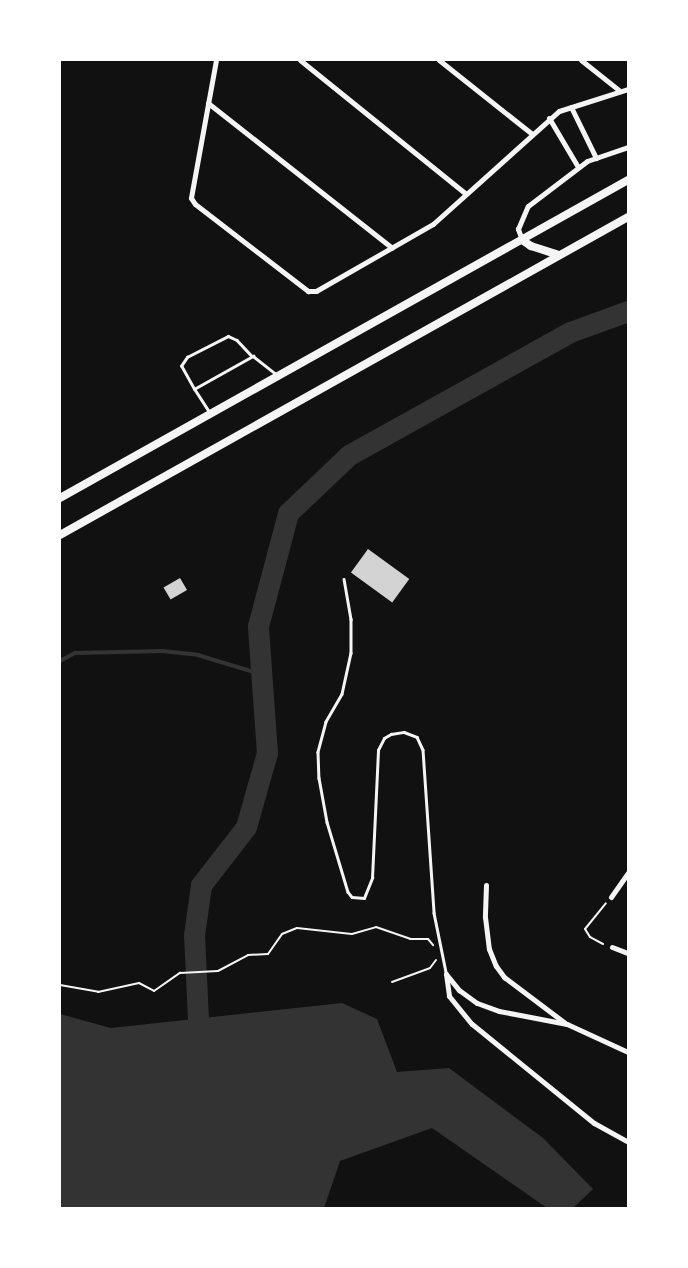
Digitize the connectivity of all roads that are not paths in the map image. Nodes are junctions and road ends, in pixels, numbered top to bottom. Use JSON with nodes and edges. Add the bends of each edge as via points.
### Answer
{"nodes":[{"id":1,"x":216,"y":60,"type":"edge"},
{"id":2,"x":300,"y":60,"type":"edge"},
{"id":3,"x":581,"y":60,"type":"edge"},
{"id":4,"x":443,"y":61,"type":"edge"},
{"id":5,"x":628,"y":89,"type":"edge"},
{"id":6,"x":620,"y":92,"type":"junction"},
{"id":7,"x":208,"y":103,"type":"junction"},
{"id":8,"x":571,"y":107,"type":"junction"},
{"id":9,"x":549,"y":118,"type":"junction"},
{"id":10,"x":532,"y":134,"type":"junction"},
{"id":11,"x":628,"y":147,"type":"edge"},
{"id":12,"x":596,"y":158,"type":"junction"},
{"id":13,"x":578,"y":167,"type":"junction"},
{"id":14,"x":628,"y":180,"type":"edge"},
{"id":15,"x":466,"y":194,"type":"junction"},
{"id":16,"x":628,"y":217,"type":"edge"},
{"id":17,"x":522,"y":240,"type":"junction"},
{"id":18,"x":392,"y":248,"type":"junction"},
{"id":19,"x":558,"y":256,"type":"junction"},
{"id":20,"x":253,"y":356,"type":"junction"},
{"id":21,"x":278,"y":375,"type":"junction"},
{"id":22,"x":194,"y":389,"type":"junction"},
{"id":23,"x":211,"y":415,"type":"junction"},
{"id":24,"x":60,"y":498,"type":"edge"},
{"id":25,"x":60,"y":535,"type":"edge"},
{"id":26,"x":344,"y":579,"type":"dead end"},
{"id":27,"x":628,"y":873,"type":"edge"},
{"id":28,"x":486,"y":885,"type":"dead end"},
{"id":29,"x":611,"y":897,"type":"road end"},
{"id":30,"x":612,"y":947,"type":"road end"},
{"id":31,"x":628,"y":953,"type":"edge"},
{"id":32,"x":446,"y":974,"type":"junction"},
{"id":33,"x":567,"y":1024,"type":"junction"},
{"id":34,"x":628,"y":1052,"type":"edge"},
{"id":35,"x":628,"y":1142,"type":"edge"}],
"edges":[{"from":1,"to":7,"type":"street"},
{"from":2,"to":15,"type":"street"},
{"from":3,"to":6,"type":"street"},
{"from":4,"to":10,"type":"street"},
{"from":5,"to":6,"type":"street"},
{"from":6,"to":8,"type":"street"},
{"from":7,"to":18,"type":"street"},
{"from":7,"to":18,"type":"street","via":[[191,198],[301,288],[311,292]]},
{"from":8,"to":9,"type":"street"},
{"from":8,"to":12,"type":"street"},
{"from":9,"to":10,"type":"street"},
{"from":9,"to":13,"type":"street"},
{"from":10,"to":15,"type":"street"},
{"from":11,"to":12,"type":"street"},
{"from":12,"to":13,"type":"street"},
{"from":13,"to":17,"type":"street","via":[[527,206],[518,229]]},
{"from":14,"to":17,"type":"main road"},
{"from":15,"to":18,"type":"street","via":[[433,224]]},
{"from":16,"to":19,"type":"main road"},
{"from":17,"to":19,"type":"main road"},
{"from":17,"to":21,"type":"main road"},
{"from":19,"to":25,"type":"main road"},
{"from":20,"to":21,"type":"lane"},
{"from":20,"to":22,"type":"lane"},
{"from":20,"to":22,"type":"lane","via":[[228,336],[187,357],[181,366]]},
{"from":21,"to":23,"type":"main road"},
{"from":22,"to":23,"type":"lane"},
{"from":23,"to":24,"type":"main road"},
{"from":26,"to":32,"type":"lane","via":[[351,620],[350,662],[318,752],[327,822],[348,892],[364,898],[372,878],[378,750],[391,734],[404,732],[416,737],[423,750],[434,913]]},
{"from":27,"to":29,"type":"street"},
{"from":28,"to":33,"type":"street","via":[[485,917],[496,966]]},
{"from":30,"to":31,"type":"street"},
{"from":32,"to":33,"type":"street","via":[[477,1003]]},
{"from":32,"to":35,"type":"street","via":[[449,996],[472,1024],[594,1123]]},
{"from":33,"to":34,"type":"street"}]}
